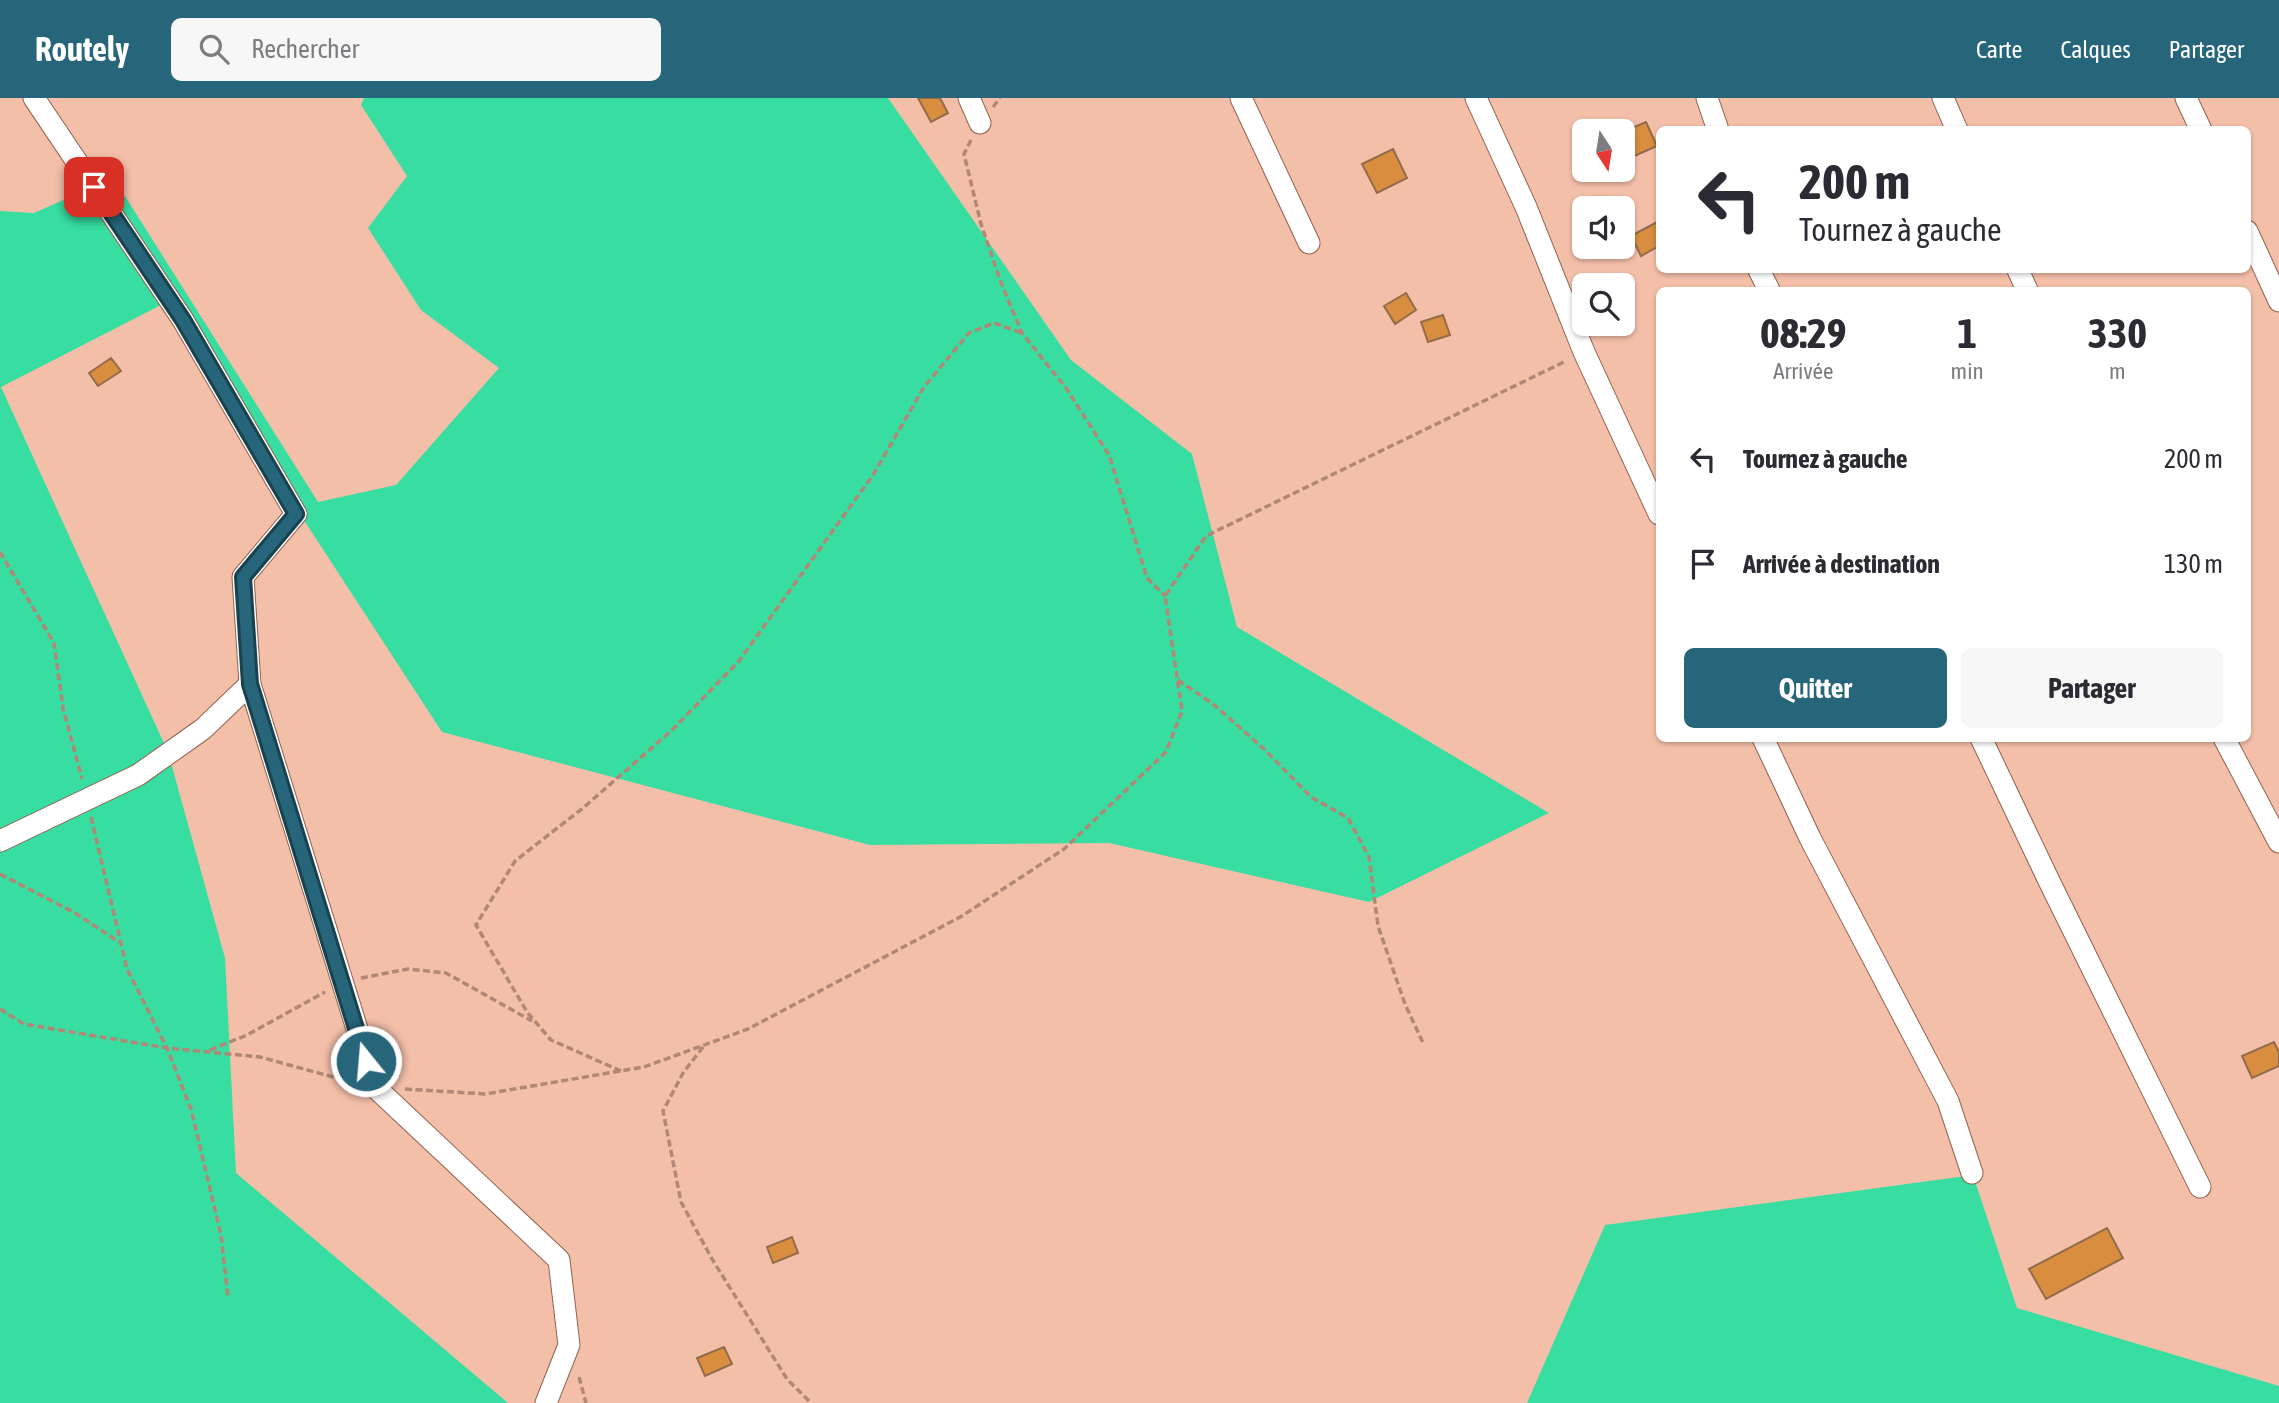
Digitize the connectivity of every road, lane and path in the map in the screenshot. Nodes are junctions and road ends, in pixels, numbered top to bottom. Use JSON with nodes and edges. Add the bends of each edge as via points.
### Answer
{"nodes":[{"id":1,"x":34,"y":98,"type":"edge"},
{"id":2,"x":969,"y":98,"type":"edge"},
{"id":3,"x":1000,"y":98,"type":"edge"},
{"id":4,"x":1241,"y":98,"type":"edge"},
{"id":5,"x":1476,"y":98,"type":"edge"},
{"id":6,"x":1707,"y":98,"type":"edge"},
{"id":7,"x":1943,"y":98,"type":"edge"},
{"id":8,"x":2186,"y":98,"type":"edge"},
{"id":9,"x":980,"y":123,"type":"junction"},
{"id":10,"x":1717,"y":126,"type":"edge"},
{"id":11,"x":1955,"y":126,"type":"edge"},
{"id":12,"x":2199,"y":126,"type":"edge"},
{"id":13,"x":2251,"y":240,"type":"edge"},
{"id":14,"x":1308,"y":243,"type":"dead end"},
{"id":15,"x":2279,"y":301,"type":"edge"},
{"id":16,"x":1022,"y":333,"type":"junction"},
{"id":17,"x":1584,"y":352,"type":"junction"},
{"id":18,"x":1656,"y":508,"type":"edge"},
{"id":19,"x":0,"y":552,"type":"edge"},
{"id":20,"x":1166,"y":596,"type":"junction"},
{"id":21,"x":1178,"y":680,"type":"junction"},
{"id":22,"x":250,"y":684,"type":"junction"},
{"id":23,"x":1765,"y":742,"type":"edge"},
{"id":24,"x":1983,"y":742,"type":"edge"},
{"id":25,"x":2226,"y":742,"type":"edge"},
{"id":26,"x":87,"y":800,"type":"junction"},
{"id":27,"x":0,"y":841,"type":"edge"},
{"id":28,"x":2279,"y":842,"type":"edge"},
{"id":29,"x":0,"y":874,"type":"edge"},
{"id":30,"x":121,"y":943,"type":"junction"},
{"id":31,"x":342,"y":984,"type":"junction"},
{"id":32,"x":0,"y":1009,"type":"edge"},
{"id":33,"x":537,"y":1024,"type":"junction"},
{"id":34,"x":705,"y":1045,"type":"junction"},
{"id":35,"x":1424,"y":1045,"type":"dead end"},
{"id":36,"x":167,"y":1048,"type":"junction"},
{"id":37,"x":206,"y":1052,"type":"junction"},
{"id":38,"x":622,"y":1071,"type":"junction"},
{"id":39,"x":375,"y":1087,"type":"junction"},
{"id":40,"x":1972,"y":1173,"type":"dead end"},
{"id":41,"x":2200,"y":1187,"type":"dead end"},
{"id":42,"x":228,"y":1297,"type":"dead end"},
{"id":43,"x":546,"y":1403,"type":"edge"},
{"id":44,"x":811,"y":1403,"type":"edge"}],
"edges":[{"from":1,"to":22,"type":"street","via":[[183,320],[296,514],[243,577]]},
{"from":2,"to":9,"type":"street"},
{"from":3,"to":9,"type":"path"},
{"from":4,"to":14,"type":"street"},
{"from":5,"to":17,"type":"street"},
{"from":6,"to":10,"type":"street"},
{"from":7,"to":11,"type":"street"},
{"from":8,"to":12,"type":"street"},
{"from":9,"to":16,"type":"path","via":[[964,154],[981,224]]},
{"from":13,"to":15,"type":"street"},
{"from":16,"to":20,"type":"path","via":[[1066,388],[1108,455],[1147,578]]},
{"from":16,"to":33,"type":"path","via":[[994,323],[969,332],[924,387],[873,475],[739,661],[673,729],[515,862],[476,925]]},
{"from":17,"to":18,"type":"street"},
{"from":17,"to":20,"type":"path","via":[[1206,536]]},
{"from":19,"to":26,"type":"path","via":[[54,643],[63,708]]},
{"from":20,"to":21,"type":"path"},
{"from":21,"to":34,"type":"path","via":[[1182,711],[1166,752],[1064,849],[962,916],[748,1029]]},
{"from":21,"to":35,"type":"path","via":[[1264,749],[1311,797],[1348,818],[1369,857],[1378,926]]},
{"from":22,"to":26,"type":"street","via":[[204,729],[138,775]]},
{"from":22,"to":31,"type":"street"},
{"from":23,"to":40,"type":"street","via":[[1948,1101]]},
{"from":24,"to":41,"type":"street"},
{"from":25,"to":28,"type":"street"},
{"from":26,"to":27,"type":"street"},
{"from":26,"to":30,"type":"path"},
{"from":29,"to":30,"type":"path"},
{"from":30,"to":36,"type":"path","via":[[127,969]]},
{"from":31,"to":33,"type":"path","via":[[408,969],[446,973]]},
{"from":31,"to":37,"type":"path"},
{"from":31,"to":39,"type":"street"},
{"from":32,"to":36,"type":"path","via":[[23,1024]]},
{"from":33,"to":38,"type":"path","via":[[551,1040]]},
{"from":34,"to":38,"type":"path"},
{"from":34,"to":44,"type":"path","via":[[682,1073],[663,1111],[681,1202],[787,1379]]},
{"from":36,"to":37,"type":"path"},
{"from":36,"to":42,"type":"path","via":[[191,1109],[221,1235]]},
{"from":37,"to":39,"type":"path","via":[[260,1057]]},
{"from":38,"to":39,"type":"path","via":[[485,1094]]},
{"from":39,"to":43,"type":"street","via":[[559,1260],[569,1345]]}]}
